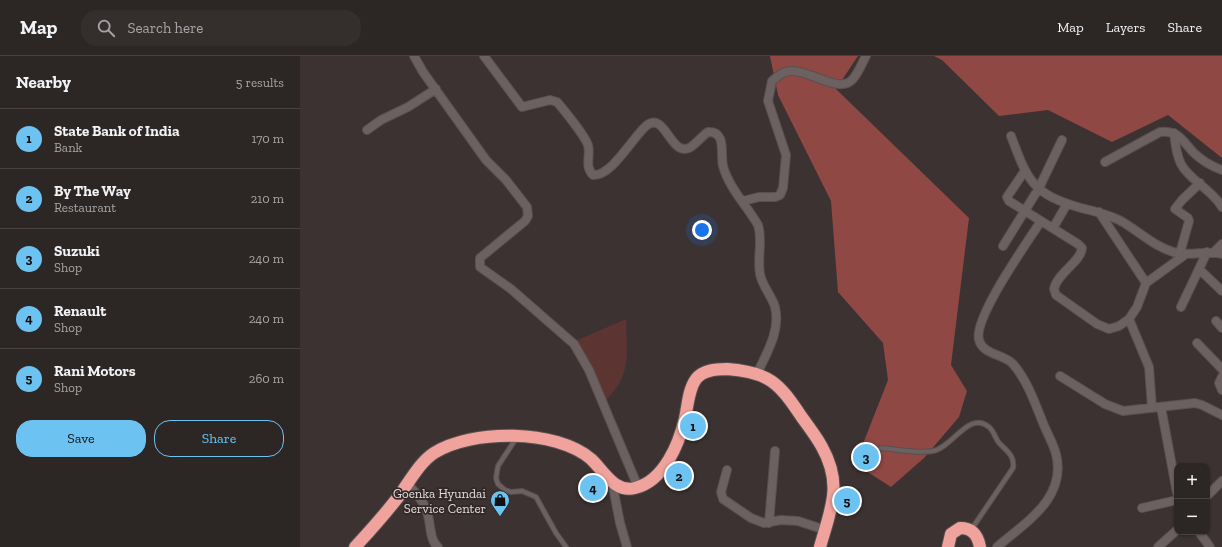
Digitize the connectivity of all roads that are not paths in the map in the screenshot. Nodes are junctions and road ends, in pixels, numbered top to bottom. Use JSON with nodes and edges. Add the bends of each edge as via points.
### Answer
{"nodes":[{"id":1,"x":414,"y":56,"type":"edge"},
{"id":2,"x":484,"y":56,"type":"edge"},
{"id":3,"x":866,"y":56,"type":"edge"},
{"id":4,"x":436,"y":89,"type":"junction"},
{"id":5,"x":368,"y":130,"type":"dead end"},
{"id":6,"x":1174,"y":133,"type":"junction"},
{"id":7,"x":1012,"y":136,"type":"dead end"},
{"id":8,"x":1062,"y":140,"type":"dead end"},
{"id":9,"x":1105,"y":162,"type":"dead end"},
{"id":10,"x":1222,"y":170,"type":"edge"},
{"id":11,"x":1024,"y":172,"type":"junction"},
{"id":12,"x":1200,"y":183,"type":"junction"},
{"id":13,"x":1039,"y":188,"type":"junction"},
{"id":14,"x":743,"y":201,"type":"junction"},
{"id":15,"x":1067,"y":204,"type":"junction"},
{"id":16,"x":1222,"y":207,"type":"edge"},
{"id":17,"x":1025,"y":210,"type":"junction"},
{"id":18,"x":1099,"y":212,"type":"junction"},
{"id":19,"x":1041,"y":221,"type":"junction"},
{"id":20,"x":1053,"y":228,"type":"junction"},
{"id":21,"x":1222,"y":244,"type":"edge"},
{"id":22,"x":1003,"y":246,"type":"dead end"},
{"id":23,"x":1214,"y":253,"type":"edge"},
{"id":24,"x":1183,"y":254,"type":"junction"},
{"id":25,"x":1199,"y":269,"type":"junction"},
{"id":26,"x":1146,"y":282,"type":"junction"},
{"id":27,"x":1222,"y":291,"type":"edge"},
{"id":28,"x":1181,"y":307,"type":"dead end"},
{"id":29,"x":1129,"y":319,"type":"junction"},
{"id":30,"x":1216,"y":321,"type":"dead end"},
{"id":31,"x":1222,"y":328,"type":"edge"},
{"id":32,"x":1197,"y":343,"type":"dead end"},
{"id":33,"x":1222,"y":368,"type":"edge"},
{"id":34,"x":757,"y":374,"type":"junction"},
{"id":35,"x":1060,"y":376,"type":"dead end"},
{"id":36,"x":1222,"y":377,"type":"edge"},
{"id":37,"x":1222,"y":390,"type":"edge"},
{"id":38,"x":1161,"y":407,"type":"junction"},
{"id":39,"x":1152,"y":408,"type":"junction"},
{"id":40,"x":1222,"y":415,"type":"edge"},
{"id":41,"x":519,"y":436,"type":"junction"},
{"id":42,"x":880,"y":448,"type":"dead end"},
{"id":43,"x":775,"y":451,"type":"dead end"},
{"id":44,"x":727,"y":470,"type":"dead end"},
{"id":45,"x":1174,"y":477,"type":"edge"},
{"id":46,"x":1222,"y":481,"type":"edge"},
{"id":47,"x":612,"y":482,"type":"junction"},
{"id":48,"x":408,"y":484,"type":"junction"},
{"id":49,"x":638,"y":487,"type":"junction"},
{"id":50,"x":1210,"y":491,"type":"edge"},
{"id":51,"x":1174,"y":501,"type":"edge"},
{"id":52,"x":1142,"y":508,"type":"dead end"},
{"id":53,"x":769,"y":523,"type":"junction"},
{"id":54,"x":825,"y":530,"type":"junction"},
{"id":55,"x":971,"y":530,"type":"junction"},
{"id":56,"x":1174,"y":533,"type":"edge"},
{"id":57,"x":1201,"y":535,"type":"edge"},
{"id":58,"x":355,"y":547,"type":"edge"},
{"id":59,"x":438,"y":547,"type":"edge"},
{"id":60,"x":566,"y":547,"type":"edge"},
{"id":61,"x":627,"y":547,"type":"edge"},
{"id":62,"x":820,"y":547,"type":"edge"},
{"id":63,"x":948,"y":547,"type":"edge"},
{"id":64,"x":980,"y":547,"type":"edge"},
{"id":65,"x":997,"y":547,"type":"edge"},
{"id":66,"x":1158,"y":547,"type":"edge"},
{"id":67,"x":1210,"y":547,"type":"edge"}],
"edges":[{"from":1,"to":4,"type":"street"},
{"from":2,"to":14,"type":"street","via":[[522,107],[550,100],[559,105],[587,142],[588,166],[592,174],[603,174],[646,125],[652,123],[662,126],[675,145],[683,149],[708,132],[713,132],[721,139],[722,161],[728,180]]},
{"from":3,"to":14,"type":"street","via":[[852,80],[846,83],[836,84],[797,71],[785,72],[772,81],[768,101],[786,154],[783,188],[780,195],[775,197]]},
{"from":4,"to":5,"type":"street"},
{"from":4,"to":49,"type":"street","via":[[486,160],[527,207],[528,216],[525,221],[480,258],[480,267],[511,289],[574,344],[589,370]]},
{"from":6,"to":9,"type":"street","via":[[1160,132]]},
{"from":6,"to":10,"type":"street","via":[[1200,158]]},
{"from":6,"to":12,"type":"street","via":[[1181,165]]},
{"from":7,"to":11,"type":"street"},
{"from":8,"to":13,"type":"street"},
{"from":11,"to":13,"type":"street"},
{"from":11,"to":17,"type":"street","via":[[1007,197],[1009,201]]},
{"from":12,"to":16,"type":"street"},
{"from":12,"to":24,"type":"street","via":[[1175,209],[1189,221]]},
{"from":13,"to":15,"type":"street","via":[[1047,195]]},
{"from":13,"to":17,"type":"street"},
{"from":14,"to":34,"type":"street","via":[[761,232],[760,274],[775,307],[776,330]]},
{"from":15,"to":18,"type":"street"},
{"from":15,"to":20,"type":"street"},
{"from":17,"to":19,"type":"street"},
{"from":17,"to":22,"type":"street"},
{"from":18,"to":24,"type":"street","via":[[1118,220],[1168,250]]},
{"from":18,"to":26,"type":"street"},
{"from":19,"to":20,"type":"street"},
{"from":19,"to":65,"type":"street","via":[[984,312],[979,340],[988,351],[1011,362],[1023,379],[1056,453],[1057,478],[1048,501]]},
{"from":20,"to":29,"type":"street","via":[[1082,248],[1079,256],[1055,284],[1056,294],[1097,324],[1109,329]]},
{"from":21,"to":23,"type":"street"},
{"from":23,"to":24,"type":"street"},
{"from":23,"to":25,"type":"street"},
{"from":24,"to":26,"type":"street"},
{"from":25,"to":27,"type":"street"},
{"from":25,"to":28,"type":"street"},
{"from":26,"to":29,"type":"street","via":[[1137,307]]},
{"from":29,"to":39,"type":"street","via":[[1149,367]]},
{"from":30,"to":31,"type":"street"},
{"from":32,"to":33,"type":"street"},
{"from":34,"to":49,"type":"highway","via":[[715,369],[697,378],[692,387],[682,432],[670,458],[657,475]]},
{"from":34,"to":54,"type":"highway","via":[[784,390],[827,456],[835,488]]},
{"from":35,"to":39,"type":"street","via":[[1114,408],[1131,411]]},
{"from":36,"to":37,"type":"street","via":[[1219,383]]},
{"from":38,"to":39,"type":"street"},
{"from":38,"to":40,"type":"street","via":[[1195,403]]},
{"from":38,"to":45,"type":"street"},
{"from":41,"to":47,"type":"highway","via":[[540,438],[572,447],[593,461]]},
{"from":41,"to":48,"type":"highway","via":[[475,440],[444,448],[424,463]]},
{"from":41,"to":60,"type":"lane","via":[[498,466],[498,484],[505,490],[522,491],[536,497]]},
{"from":42,"to":55,"type":"lane","via":[[932,452],[945,446],[970,424],[977,422],[988,426],[997,441],[1012,456],[1013,468]]},
{"from":43,"to":53,"type":"street"},
{"from":44,"to":53,"type":"street","via":[[721,492],[722,499],[758,522]]},
{"from":46,"to":50,"type":"street"},
{"from":47,"to":49,"type":"highway","via":[[625,489]]},
{"from":47,"to":61,"type":"street","via":[[621,530]]},
{"from":48,"to":58,"type":"highway"},
{"from":48,"to":59,"type":"street","via":[[425,507],[430,520],[432,541]]},
{"from":51,"to":52,"type":"street"},
{"from":53,"to":54,"type":"street","via":[[798,520]]},
{"from":54,"to":62,"type":"highway"},
{"from":55,"to":63,"type":"highway","via":[[955,530],[951,534]]},
{"from":55,"to":64,"type":"highway","via":[[976,534]]},
{"from":56,"to":66,"type":"street"},
{"from":57,"to":67,"type":"street"}]}
